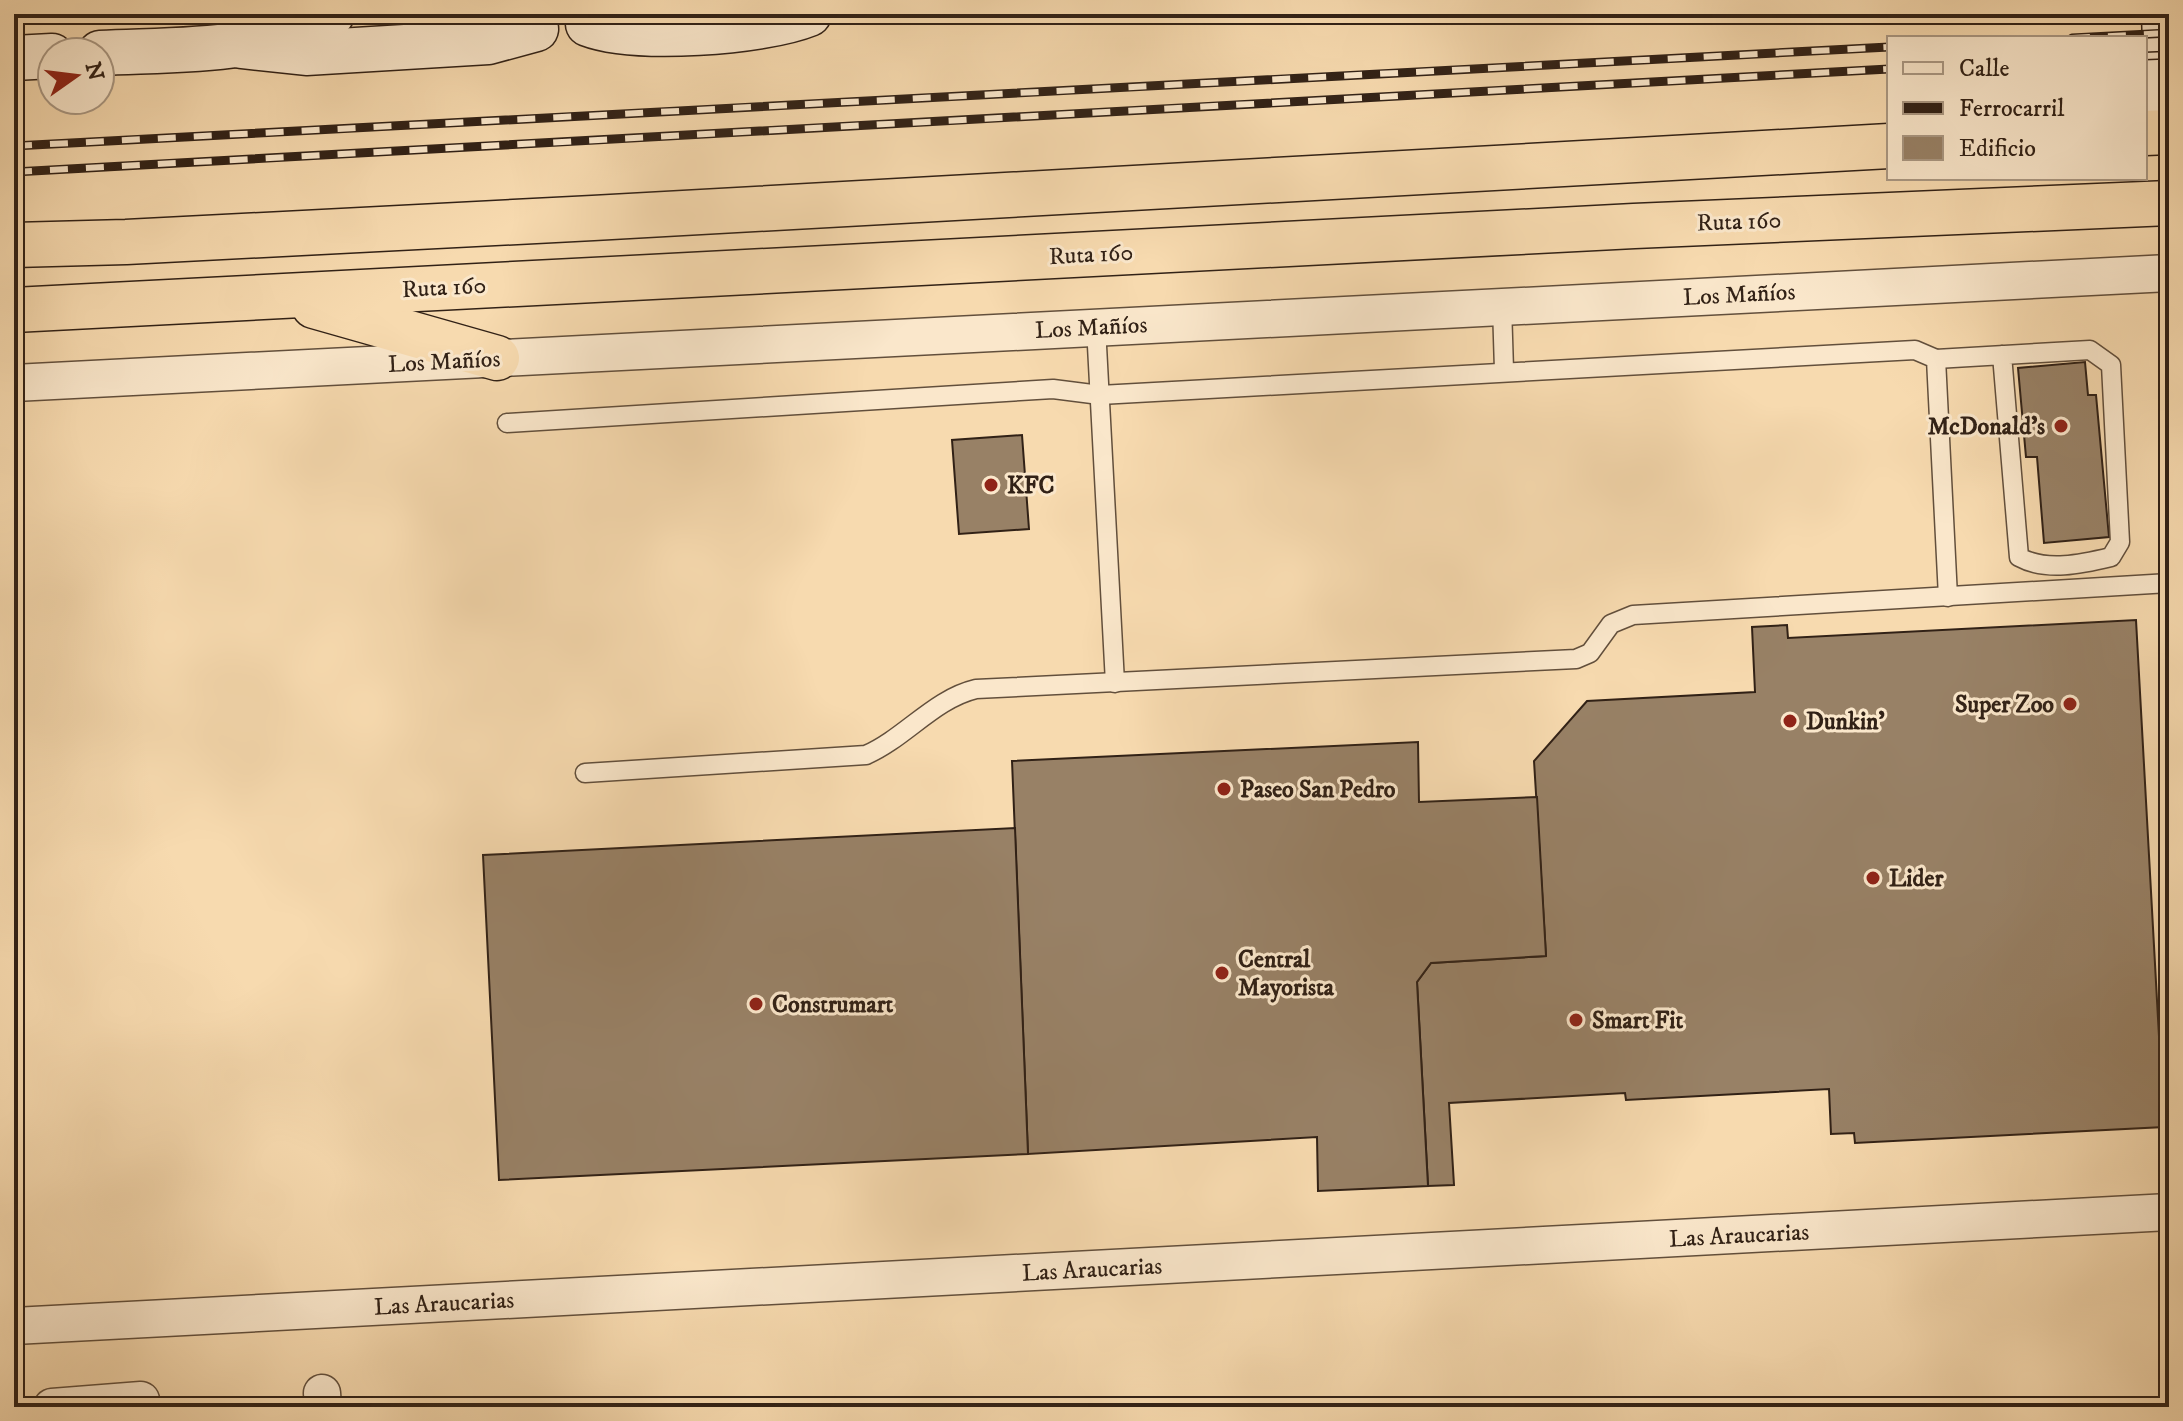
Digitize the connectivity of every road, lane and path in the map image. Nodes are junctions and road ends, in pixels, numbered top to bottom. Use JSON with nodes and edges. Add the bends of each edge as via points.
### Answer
{"nodes":[{"id":1,"x":332,"y":14,"type":"edge"},
{"id":2,"x":485,"y":14,"type":"edge"},
{"id":3,"x":809,"y":14,"type":"edge"},
{"id":4,"x":2164,"y":14,"type":"edge"},
{"id":5,"x":600,"y":19,"type":"edge"},
{"id":6,"x":536,"y":29,"type":"junction"},
{"id":7,"x":241,"y":46,"type":"junction"},
{"id":8,"x":116,"y":52,"type":"edge"},
{"id":9,"x":36,"y":57,"type":"edge"},
{"id":10,"x":14,"y":58,"type":"edge"},
{"id":11,"x":2147,"y":100,"type":"edge"},
{"id":12,"x":2169,"y":132,"type":"edge"},
{"id":13,"x":2147,"y":133,"type":"edge"},
{"id":14,"x":1887,"y":146,"type":"edge"},
{"id":15,"x":2169,"y":203,"type":"edge"},
{"id":16,"x":14,"y":245,"type":"edge"},
{"id":17,"x":2169,"y":273,"type":"edge"},
{"id":18,"x":277,"y":296,"type":"junction"},
{"id":19,"x":1502,"y":306,"type":"junction"},
{"id":20,"x":14,"y":310,"type":"edge"},
{"id":21,"x":1096,"y":327,"type":"junction"},
{"id":22,"x":2002,"y":355,"type":"junction"},
{"id":23,"x":497,"y":358,"type":"junction"},
{"id":24,"x":1936,"y":359,"type":"junction"},
{"id":25,"x":1504,"y":370,"type":"junction"},
{"id":26,"x":14,"y":383,"type":"edge"},
{"id":27,"x":1100,"y":395,"type":"junction"},
{"id":28,"x":507,"y":423,"type":"dead end"},
{"id":29,"x":2169,"y":583,"type":"edge"},
{"id":30,"x":1948,"y":597,"type":"junction"},
{"id":31,"x":1115,"y":683,"type":"junction"},
{"id":32,"x":585,"y":773,"type":"dead end"},
{"id":33,"x":2169,"y":1212,"type":"edge"},
{"id":34,"x":14,"y":1326,"type":"edge"},
{"id":35,"x":141,"y":1400,"type":"dead end"},
{"id":36,"x":52,"y":1407,"type":"edge"}],
"edges":[{"from":1,"to":7,"type":"street"},
{"from":2,"to":6,"type":"street"},
{"from":3,"to":5,"type":"street","via":[[775,25],[637,35]]},
{"from":4,"to":11,"type":"street","via":[[2166,69]]},
{"from":5,"to":6,"type":"street"},
{"from":6,"to":7,"type":"street","via":[[488,42],[306,53]]},
{"from":7,"to":8,"type":"street"},
{"from":9,"to":10,"type":"street"},
{"from":12,"to":13,"type":"highway"},
{"from":14,"to":16,"type":"highway"},
{"from":15,"to":18,"type":"highway","name":"Ruta 160"},
{"from":17,"to":19,"type":"street","name":"Los Mañíos"},
{"from":18,"to":20,"type":"highway","name":"Ruta 160"},
{"from":18,"to":23,"type":"highway"},
{"from":19,"to":21,"type":"street","name":"Los Mañíos"},
{"from":19,"to":25,"type":"lane"},
{"from":21,"to":23,"type":"street","name":"Los Mañíos"},
{"from":21,"to":27,"type":"lane"},
{"from":22,"to":22,"type":"lane","via":[[2090,350],[2111,365],[2120,542],[2111,557],[2034,566],[2019,557]]},
{"from":22,"to":24,"type":"lane"},
{"from":23,"to":26,"type":"street","name":"Los Mañíos"},
{"from":24,"to":25,"type":"lane","via":[[1915,350]]},
{"from":24,"to":30,"type":"lane"},
{"from":25,"to":27,"type":"lane"},
{"from":27,"to":28,"type":"lane","via":[[1053,389]]},
{"from":27,"to":31,"type":"lane"},
{"from":29,"to":30,"type":"lane"},
{"from":30,"to":31,"type":"lane","via":[[1633,615],[1611,624],[1590,653],[1576,659]]},
{"from":31,"to":32,"type":"lane","via":[[957,694],[866,755]]},
{"from":33,"to":34,"type":"street","name":"Las Araucarias"},
{"from":35,"to":36,"type":"street"}]}
